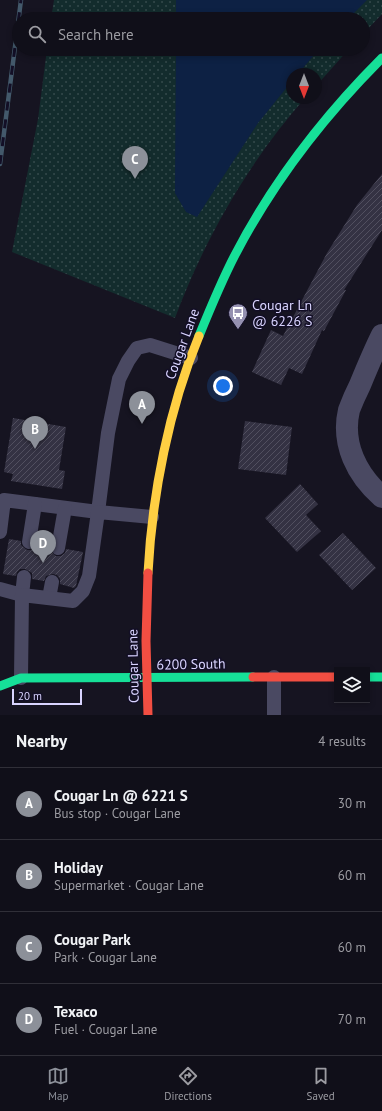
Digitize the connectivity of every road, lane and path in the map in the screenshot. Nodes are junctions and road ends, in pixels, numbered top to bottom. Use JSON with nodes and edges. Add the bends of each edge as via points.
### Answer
{"nodes":[{"id":1,"x":382,"y":58,"type":"edge"},
{"id":2,"x":382,"y":334,"type":"edge"},
{"id":3,"x":191,"y":358,"type":"junction"},
{"id":4,"x":377,"y":492,"type":"edge"},
{"id":5,"x":35,"y":504,"type":"junction"},
{"id":6,"x":65,"y":508,"type":"junction"},
{"id":7,"x":98,"y":512,"type":"junction"},
{"id":8,"x":152,"y":517,"type":"junction"},
{"id":9,"x":0,"y":532,"type":"edge"},
{"id":10,"x":29,"y":542,"type":"dead end"},
{"id":11,"x":58,"y":548,"type":"dead end"},
{"id":12,"x":24,"y":577,"type":"dead end"},
{"id":13,"x":52,"y":582,"type":"dead end"},
{"id":14,"x":0,"y":589,"type":"edge"},
{"id":15,"x":22,"y":595,"type":"junction"},
{"id":16,"x":49,"y":598,"type":"junction"},
{"id":17,"x":7,"y":671,"type":"dead end"},
{"id":18,"x":274,"y":677,"type":"junction"},
{"id":19,"x":334,"y":677,"type":"edge"},
{"id":20,"x":370,"y":677,"type":"edge"},
{"id":21,"x":382,"y":677,"type":"edge"},
{"id":22,"x":21,"y":678,"type":"junction"},
{"id":23,"x":146,"y":678,"type":"junction"},
{"id":24,"x":0,"y":686,"type":"edge"},
{"id":25,"x":148,"y":715,"type":"edge"},
{"id":26,"x":274,"y":715,"type":"edge"}],
"edges":[{"from":1,"to":3,"type":"main road","name":"Cougar Lane","via":[[329,115],[265,202],[222,281]]},
{"from":2,"to":4,"type":"street","via":[[350,410],[347,424],[351,452],[359,471]]},
{"from":3,"to":7,"type":"lane","via":[[150,345],[137,348],[128,361],[119,379],[108,433]]},
{"from":3,"to":8,"type":"main road","name":"Cougar Lane","via":[[171,422]]},
{"from":5,"to":6,"type":"lane"},
{"from":5,"to":9,"type":"lane","via":[[4,500]]},
{"from":5,"to":10,"type":"lane"},
{"from":6,"to":7,"type":"lane"},
{"from":6,"to":11,"type":"lane"},
{"from":7,"to":8,"type":"lane"},
{"from":7,"to":16,"type":"lane","via":[[89,576],[83,591],[73,601]]},
{"from":8,"to":23,"type":"main road","name":"Cougar Lane","via":[[147,593]]},
{"from":12,"to":15,"type":"lane"},
{"from":13,"to":16,"type":"lane"},
{"from":14,"to":15,"type":"lane"},
{"from":15,"to":16,"type":"lane"},
{"from":15,"to":22,"type":"lane"},
{"from":17,"to":22,"type":"main road","name":"6200 South"},
{"from":18,"to":19,"type":"main road","name":"6200 South"},
{"from":18,"to":23,"type":"main road","name":"6200 South"},
{"from":18,"to":26,"type":"lane"},
{"from":20,"to":21,"type":"main road"},
{"from":22,"to":23,"type":"main road","name":"6200 South"},
{"from":22,"to":24,"type":"main road","name":"6200 South"},
{"from":23,"to":25,"type":"main road","name":"Cougar Lane"}]}
